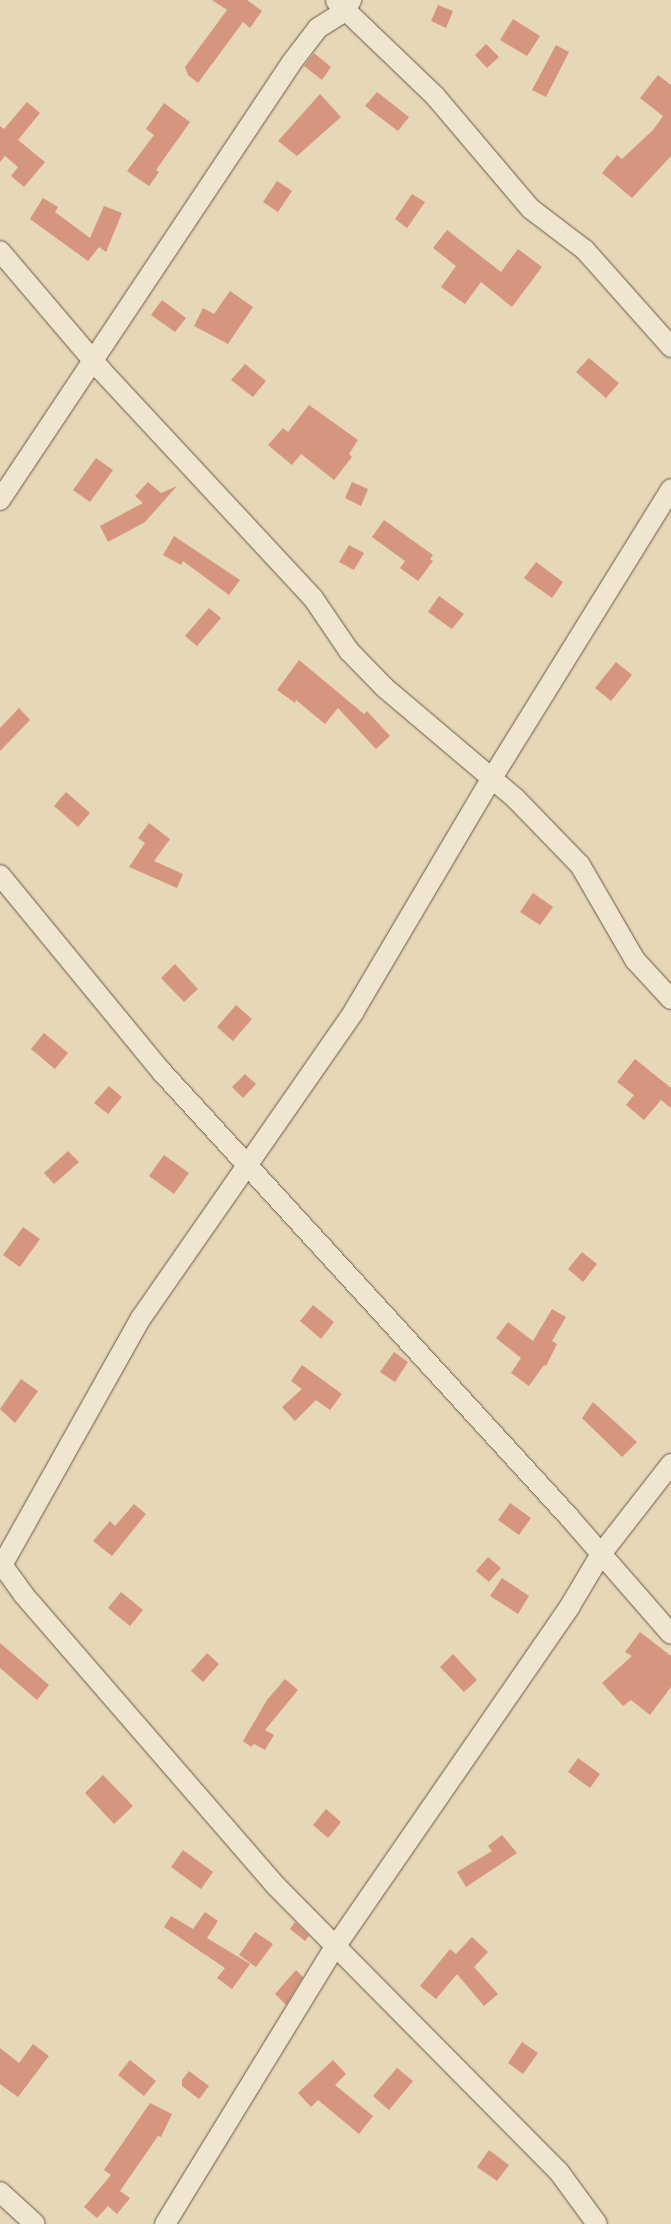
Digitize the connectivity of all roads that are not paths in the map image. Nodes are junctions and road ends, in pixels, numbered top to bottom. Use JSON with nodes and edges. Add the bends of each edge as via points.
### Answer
{"nodes":[{"id":1,"x":344,"y":4,"type":"edge"},
{"id":2,"x":0,"y":251,"type":"edge"},
{"id":3,"x":671,"y":347,"type":"edge"},
{"id":4,"x":95,"y":362,"type":"junction"},
{"id":5,"x":671,"y":489,"type":"edge"},
{"id":6,"x":0,"y":500,"type":"edge"},
{"id":7,"x":492,"y":778,"type":"junction"},
{"id":8,"x":0,"y":875,"type":"edge"},
{"id":9,"x":671,"y":999,"type":"edge"},
{"id":10,"x":247,"y":1167,"type":"junction"},
{"id":11,"x":671,"y":1464,"type":"edge"},
{"id":12,"x":601,"y":1554,"type":"junction"},
{"id":13,"x":1,"y":1566,"type":"edge"},
{"id":14,"x":671,"y":1634,"type":"edge"},
{"id":15,"x":335,"y":1947,"type":"junction"},
{"id":16,"x":0,"y":2192,"type":"edge"},
{"id":17,"x":36,"y":2224,"type":"edge"},
{"id":18,"x":166,"y":2224,"type":"edge"},
{"id":19,"x":597,"y":2224,"type":"edge"}],
"edges":[{"from":1,"to":3,"type":"street","via":[[435,96],[531,208],[586,250]]},
{"from":1,"to":4,"type":"street","via":[[318,28],[292,62]]},
{"from":2,"to":4,"type":"street"},
{"from":4,"to":6,"type":"street"},
{"from":4,"to":7,"type":"street","via":[[313,598],[349,651],[384,687]]},
{"from":5,"to":7,"type":"street"},
{"from":7,"to":9,"type":"street","via":[[580,865],[635,960]]},
{"from":7,"to":10,"type":"street","via":[[354,1011]]},
{"from":8,"to":10,"type":"street","via":[[162,1072]]},
{"from":10,"to":12,"type":"street"},
{"from":10,"to":13,"type":"street","via":[[141,1318]]},
{"from":11,"to":12,"type":"street"},
{"from":12,"to":14,"type":"street"},
{"from":12,"to":15,"type":"street","via":[[565,1614]]},
{"from":13,"to":15,"type":"street","via":[[270,1878]]},
{"from":15,"to":18,"type":"street"},
{"from":15,"to":19,"type":"street","via":[[559,2172]]},
{"from":16,"to":17,"type":"street"}]}
